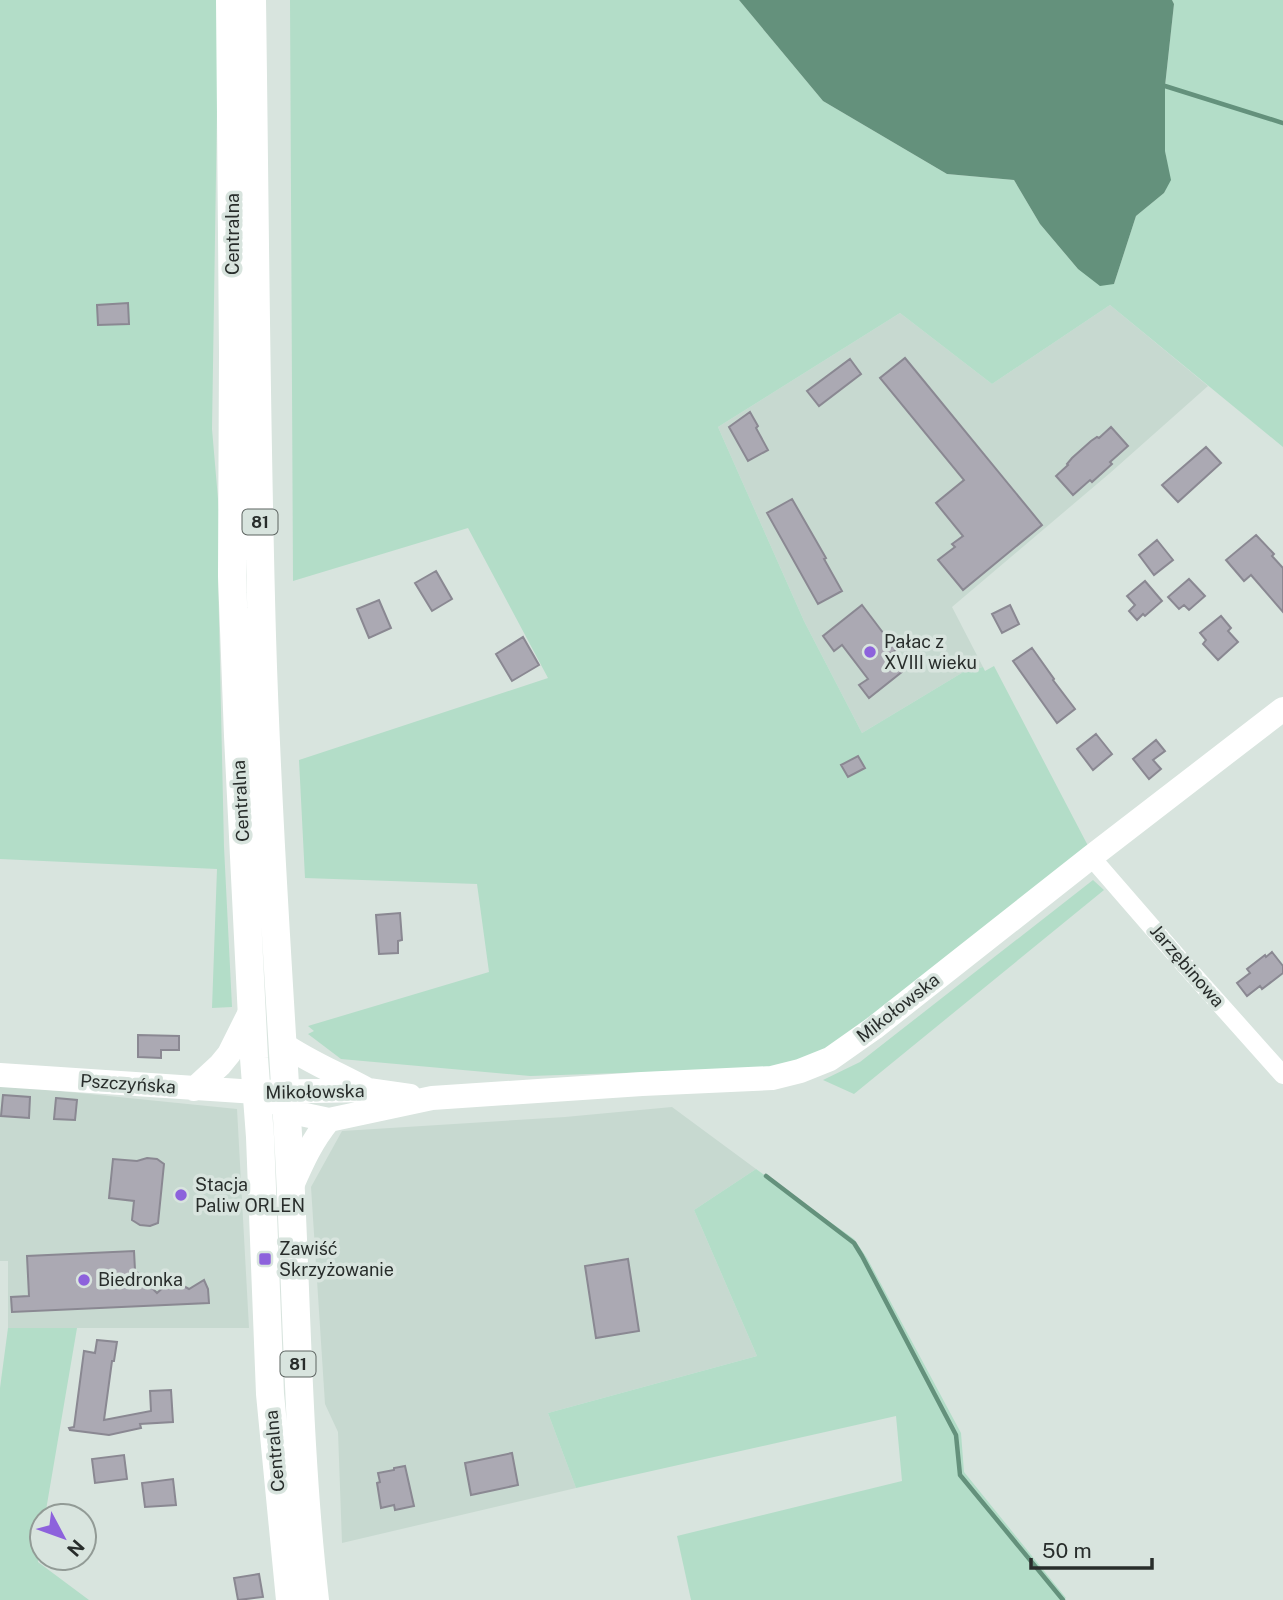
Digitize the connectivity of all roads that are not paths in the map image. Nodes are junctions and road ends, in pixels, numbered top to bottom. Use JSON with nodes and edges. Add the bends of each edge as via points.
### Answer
{"nodes":[{"id":1,"x":230,"y":0,"type":"edge"},
{"id":2,"x":252,"y":0,"type":"edge"},
{"id":3,"x":1283,"y":709,"type":"edge"},
{"id":4,"x":1091,"y":857,"type":"junction"},
{"id":5,"x":252,"y":1008,"type":"junction"},
{"id":6,"x":283,"y":1044,"type":"junction"},
{"id":7,"x":1283,"y":1074,"type":"edge"},
{"id":8,"x":0,"y":1076,"type":"edge"},
{"id":9,"x":194,"y":1089,"type":"junction"},
{"id":10,"x":368,"y":1090,"type":"junction"},
{"id":11,"x":256,"y":1092,"type":"junction"},
{"id":12,"x":432,"y":1098,"type":"junction"},
{"id":13,"x":285,"y":1100,"type":"junction"},
{"id":14,"x":329,"y":1121,"type":"junction"},
{"id":15,"x":290,"y":1189,"type":"junction"},
{"id":16,"x":290,"y":1600,"type":"edge"},
{"id":17,"x":314,"y":1600,"type":"edge"}],
"edges":[{"from":1,"to":5,"type":"main road","name":"Centralna","number":"81","via":[[232,576]]},
{"from":2,"to":6,"type":"main road","name":"Centralna","number":"81","via":[[262,629]]},
{"from":3,"to":4,"type":"main road","name":"Mikołowska"},
{"from":4,"to":7,"type":"street","name":"Jarzębinowa"},
{"from":4,"to":12,"type":"main road","name":"Mikołowska","via":[[874,1028],[830,1059],[800,1070],[772,1078]]},
{"from":5,"to":9,"type":"main road","via":[[229,1054]]},
{"from":5,"to":11,"type":"main road","name":"Centralna","number":"81"},
{"from":6,"to":10,"type":"main road"},
{"from":6,"to":13,"type":"main road","name":"Centralna","number":"81"},
{"from":8,"to":9,"type":"main road","name":"Pszczyńska"},
{"from":9,"to":11,"type":"main road","name":"Pszczyńska"},
{"from":10,"to":12,"type":"main road","name":"Mikołowska"},
{"from":10,"to":13,"type":"main road","name":"Mikołowska"},
{"from":11,"to":13,"type":"main road","name":"Mikołowska"},
{"from":11,"to":16,"type":"main road","name":"Centralna","number":"81","via":[[270,1394]]},
{"from":12,"to":14,"type":"main road","name":"Mikołowska"},
{"from":13,"to":14,"type":"main road","name":"Mikołowska","via":[[296,1113]]},
{"from":13,"to":15,"type":"main road","name":"Centralna","number":"81"},
{"from":14,"to":15,"type":"main road","via":[[314,1139]]},
{"from":15,"to":17,"type":"main road","name":"Centralna","number":"81"}]}
